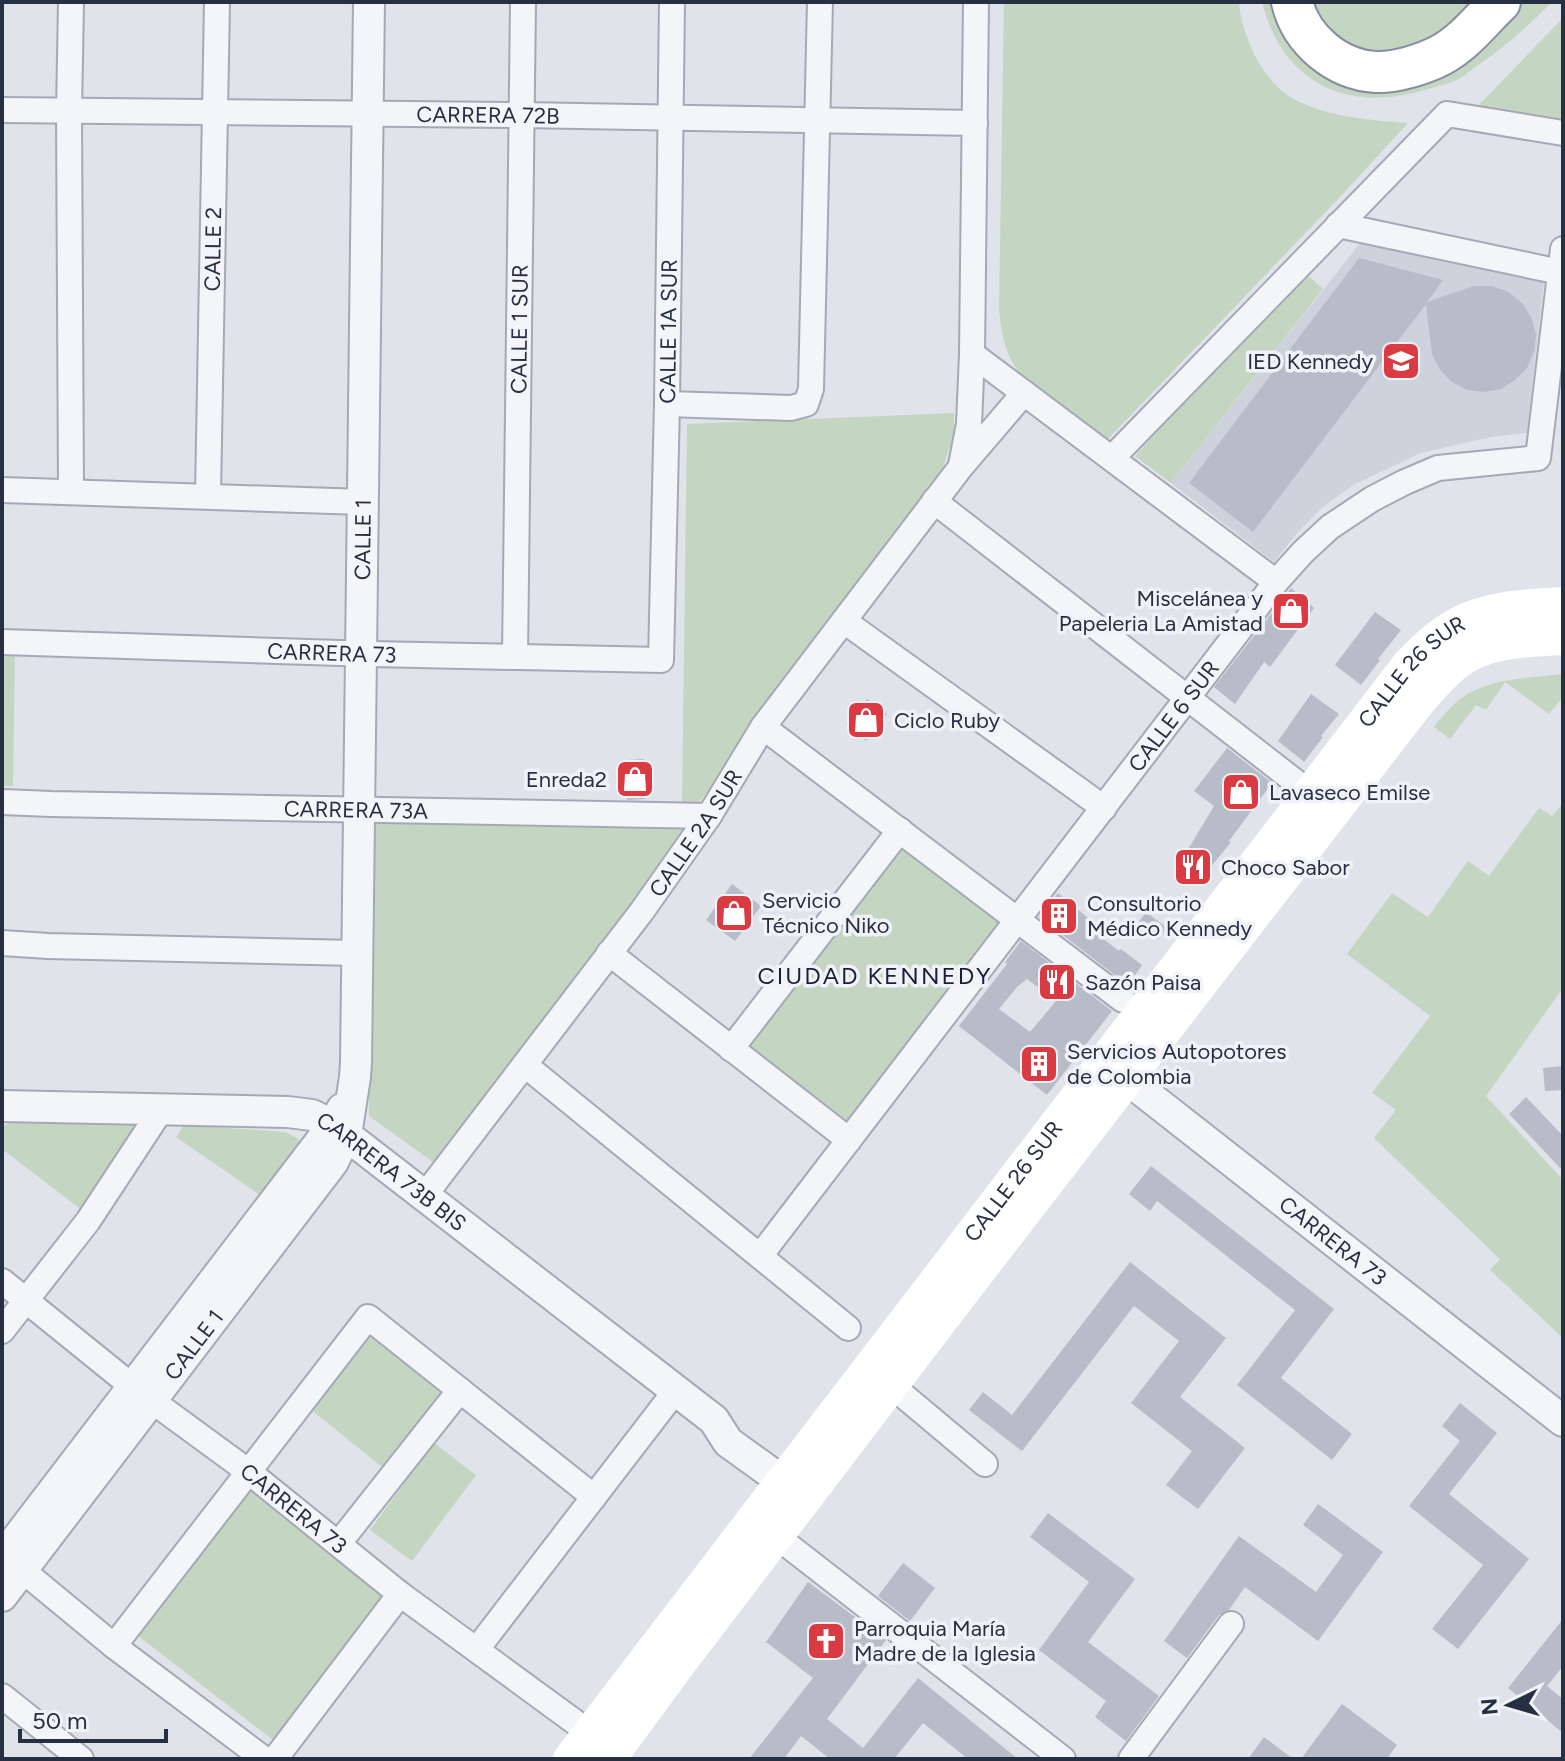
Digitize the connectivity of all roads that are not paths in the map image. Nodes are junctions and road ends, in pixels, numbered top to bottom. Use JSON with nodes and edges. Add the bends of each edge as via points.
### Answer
{"nodes":[{"id":1,"x":71,"y":2,"type":"edge"},
{"id":2,"x":217,"y":2,"type":"edge"},
{"id":3,"x":369,"y":2,"type":"edge"},
{"id":4,"x":523,"y":2,"type":"edge"},
{"id":5,"x":672,"y":2,"type":"edge"},
{"id":6,"x":820,"y":2,"type":"edge"},
{"id":7,"x":976,"y":2,"type":"edge"},
{"id":8,"x":1292,"y":2,"type":"edge"},
{"id":9,"x":1500,"y":2,"type":"edge"},
{"id":10,"x":2,"y":110,"type":"edge"},
{"id":11,"x":69,"y":111,"type":"junction"},
{"id":12,"x":215,"y":112,"type":"junction"},
{"id":13,"x":368,"y":115,"type":"junction"},
{"id":14,"x":521,"y":115,"type":"junction"},
{"id":15,"x":671,"y":118,"type":"junction"},
{"id":16,"x":817,"y":119,"type":"junction"},
{"id":17,"x":975,"y":123,"type":"junction"},
{"id":18,"x":1563,"y":133,"type":"edge"},
{"id":19,"x":1338,"y":225,"type":"junction"},
{"id":20,"x":1562,"y":260,"type":"edge"},
{"id":21,"x":972,"y":354,"type":"junction"},
{"id":22,"x":1024,"y":393,"type":"junction"},
{"id":23,"x":667,"y":404,"type":"junction"},
{"id":24,"x":1112,"y":458,"type":"junction"},
{"id":25,"x":960,"y":468,"type":"junction"},
{"id":26,"x":2,"y":490,"type":"edge"},
{"id":27,"x":71,"y":492,"type":"junction"},
{"id":28,"x":208,"y":495,"type":"junction"},
{"id":29,"x":934,"y":501,"type":"junction"},
{"id":30,"x":363,"y":502,"type":"junction"},
{"id":31,"x":1276,"y":582,"type":"junction"},
{"id":32,"x":1563,"y":604,"type":"edge"},
{"id":33,"x":844,"y":621,"type":"junction"},
{"id":34,"x":1563,"y":638,"type":"edge"},
{"id":35,"x":2,"y":642,"type":"edge"},
{"id":36,"x":361,"y":653,"type":"junction"},
{"id":37,"x":515,"y":657,"type":"junction"},
{"id":38,"x":661,"y":660,"type":"joint"},
{"id":39,"x":1421,"y":673,"type":"junction"},
{"id":40,"x":1189,"y":697,"type":"junction"},
{"id":41,"x":763,"y":727,"type":"junction"},
{"id":42,"x":1310,"y":793,"type":"junction"},
{"id":43,"x":2,"y":802,"type":"edge"},
{"id":44,"x":1104,"y":808,"type":"junction"},
{"id":45,"x":359,"y":809,"type":"junction"},
{"id":46,"x":709,"y":816,"type":"junction"},
{"id":47,"x":900,"y":830,"type":"junction"},
{"id":48,"x":1018,"y":920,"type":"junction"},
{"id":49,"x":2,"y":943,"type":"edge"},
{"id":50,"x":357,"y":953,"type":"junction"},
{"id":51,"x":609,"y":953,"type":"junction"},
{"id":52,"x":1123,"y":1000,"type":"dead end"},
{"id":53,"x":731,"y":1049,"type":"junction"},
{"id":54,"x":525,"y":1065,"type":"junction"},
{"id":55,"x":1116,"y":1069,"type":"junction"},
{"id":56,"x":4,"y":1109,"type":"edge"},
{"id":57,"x":161,"y":1110,"type":"junction"},
{"id":58,"x":339,"y":1130,"type":"junction"},
{"id":59,"x":849,"y":1140,"type":"junction"},
{"id":60,"x":425,"y":1195,"type":"junction"},
{"id":61,"x":760,"y":1256,"type":"junction"},
{"id":62,"x":2,"y":1281,"type":"edge"},
{"id":63,"x":26,"y":1300,"type":"junction"},
{"id":64,"x":848,"y":1328,"type":"dead end"},
{"id":65,"x":2,"y":1331,"type":"edge"},
{"id":66,"x":892,"y":1386,"type":"junction"},
{"id":67,"x":460,"y":1390,"type":"junction"},
{"id":68,"x":676,"y":1390,"type":"junction"},
{"id":69,"x":142,"y":1394,"type":"junction"},
{"id":70,"x":1563,"y":1421,"type":"edge"},
{"id":71,"x":985,"y":1464,"type":"dead end"},
{"id":72,"x":249,"y":1472,"type":"junction"},
{"id":73,"x":800,"y":1482,"type":"junction"},
{"id":74,"x":594,"y":1497,"type":"junction"},
{"id":75,"x":776,"y":1536,"type":"junction"},
{"id":76,"x":339,"y":1543,"type":"junction"},
{"id":77,"x":12,"y":1564,"type":"edge"},
{"id":78,"x":400,"y":1594,"type":"junction"},
{"id":79,"x":2,"y":1596,"type":"edge"},
{"id":80,"x":1231,"y":1624,"type":"dead end"},
{"id":81,"x":114,"y":1646,"type":"junction"},
{"id":82,"x":477,"y":1649,"type":"junction"},
{"id":83,"x":2,"y":1696,"type":"edge"},
{"id":84,"x":589,"y":1750,"type":"edge"},
{"id":85,"x":81,"y":1759,"type":"edge"},
{"id":86,"x":264,"y":1759,"type":"edge"},
{"id":87,"x":275,"y":1759,"type":"edge"},
{"id":88,"x":1063,"y":1759,"type":"edge"},
{"id":89,"x":1131,"y":1759,"type":"edge"}],
"edges":[{"from":1,"to":11,"type":"street"},
{"from":2,"to":12,"type":"street","name":"CALLE 2"},
{"from":3,"to":13,"type":"street","name":"CALLE 1"},
{"from":4,"to":14,"type":"street","name":"CALLE 1 SUR"},
{"from":5,"to":15,"type":"street","name":"CALLE 1A SUR"},
{"from":6,"to":16,"type":"street"},
{"from":7,"to":17,"type":"street","name":"CALLE 2A SUR"},
{"from":8,"to":9,"type":"highway","via":[[1307,34],[1326,55],[1376,72],[1407,68],[1442,54]]},
{"from":10,"to":11,"type":"street","name":"CARRERA 72B"},
{"from":11,"to":12,"type":"street","name":"CARRERA 72B"},
{"from":11,"to":27,"type":"street"},
{"from":12,"to":13,"type":"street","name":"CARRERA 72B"},
{"from":12,"to":28,"type":"street","name":"CALLE 2"},
{"from":13,"to":14,"type":"street","name":"CARRERA 72B"},
{"from":13,"to":30,"type":"street","name":"CALLE 1"},
{"from":14,"to":15,"type":"street","name":"CARRERA 72B"},
{"from":14,"to":37,"type":"street","name":"CALLE 1 SUR"},
{"from":15,"to":16,"type":"street","name":"CARRERA 72B"},
{"from":15,"to":23,"type":"street","name":"CALLE 1A SUR"},
{"from":16,"to":17,"type":"street","name":"CARRERA 72B"},
{"from":16,"to":23,"type":"street","via":[[811,389],[806,404]]},
{"from":17,"to":21,"type":"street","name":"CALLE 2A SUR"},
{"from":18,"to":19,"type":"street","via":[[1447,114]]},
{"from":19,"to":20,"type":"street"},
{"from":19,"to":24,"type":"street"},
{"from":20,"to":31,"type":"street","name":"CALLE 6 SUR","via":[[1538,458],[1438,468],[1405,482],[1330,527]]},
{"from":21,"to":22,"type":"street"},
{"from":21,"to":25,"type":"street","name":"CALLE 2A SUR","via":[[969,424]]},
{"from":22,"to":24,"type":"street"},
{"from":22,"to":25,"type":"street","name":"CALLE 2A SUR"},
{"from":23,"to":38,"type":"street","name":"CALLE 1A SUR"},
{"from":24,"to":31,"type":"street"},
{"from":25,"to":29,"type":"street","name":"CALLE 2A SUR"},
{"from":26,"to":27,"type":"street"},
{"from":27,"to":28,"type":"street"},
{"from":28,"to":30,"type":"street"},
{"from":29,"to":33,"type":"street","name":"CALLE 2A SUR"},
{"from":29,"to":40,"type":"street"},
{"from":30,"to":36,"type":"street","name":"CALLE 1"},
{"from":31,"to":40,"type":"street","name":"CALLE 6 SUR"},
{"from":32,"to":39,"type":"main road","name":"CALLE 26 SUR","via":[[1478,615],[1457,624],[1433,641]]},
{"from":33,"to":41,"type":"street","name":"CALLE 2A SUR"},
{"from":33,"to":44,"type":"street"},
{"from":34,"to":39,"type":"main road","name":"CALLE 26 SUR","via":[[1484,648]]},
{"from":35,"to":36,"type":"street","name":"CARRERA 73"},
{"from":36,"to":37,"type":"street","name":"CARRERA 73"},
{"from":36,"to":45,"type":"street","name":"CALLE 1"},
{"from":37,"to":38,"type":"street","name":"CARRERA 73"},
{"from":39,"to":42,"type":"main road","name":"CALLE 26 SUR"},
{"from":39,"to":55,"type":"main road","name":"CALLE 26 SUR","via":[[1383,746]]},
{"from":40,"to":42,"type":"street"},
{"from":40,"to":44,"type":"street","name":"CALLE 6 SUR"},
{"from":41,"to":46,"type":"street","name":"CALLE 2A SUR"},
{"from":41,"to":47,"type":"street"},
{"from":42,"to":55,"type":"main road","name":"CALLE 26 SUR"},
{"from":43,"to":45,"type":"street","name":"CARRERA 73A"},
{"from":44,"to":48,"type":"street","name":"CALLE 6 SUR"},
{"from":45,"to":46,"type":"street","name":"CARRERA 73A"},
{"from":45,"to":50,"type":"street","name":"CALLE 1"},
{"from":46,"to":51,"type":"street","name":"CALLE 2A SUR"},
{"from":47,"to":48,"type":"street"},
{"from":47,"to":53,"type":"street"},
{"from":48,"to":52,"type":"street"},
{"from":48,"to":59,"type":"street","name":"CALLE 6 SUR"},
{"from":49,"to":50,"type":"street"},
{"from":50,"to":58,"type":"street","name":"CALLE 1","via":[[355,1077]]},
{"from":51,"to":53,"type":"street"},
{"from":51,"to":54,"type":"street","name":"CALLE 2A SUR"},
{"from":53,"to":59,"type":"street"},
{"from":54,"to":60,"type":"street","name":"CALLE 2A SUR"},
{"from":54,"to":61,"type":"street"},
{"from":55,"to":66,"type":"main road","name":"CALLE 26 SUR"},
{"from":55,"to":70,"type":"street","name":"CARRERA 73"},
{"from":55,"to":73,"type":"main road","name":"CALLE 26 SUR"},
{"from":56,"to":57,"type":"street","name":"CARRERA 73B BIS"},
{"from":57,"to":58,"type":"street","name":"CARRERA 73B BIS","via":[[288,1112],[312,1115]]},
{"from":57,"to":63,"type":"street","via":[[88,1221]]},
{"from":58,"to":60,"type":"street","name":"CARRERA 73B BIS"},
{"from":58,"to":69,"type":"street","name":"CALLE 1","via":[[333,1162]]},
{"from":59,"to":61,"type":"street","name":"CALLE 6 SUR"},
{"from":60,"to":68,"type":"street","name":"CARRERA 73B BIS"},
{"from":61,"to":64,"type":"street"},
{"from":62,"to":63,"type":"street","name":"CARRERA 73"},
{"from":63,"to":65,"type":"street"},
{"from":63,"to":69,"type":"street","name":"CARRERA 73"},
{"from":66,"to":71,"type":"street"},
{"from":66,"to":73,"type":"main road","name":"CALLE 26 SUR"},
{"from":67,"to":72,"type":"street","via":[[368,1317]]},
{"from":67,"to":74,"type":"street"},
{"from":67,"to":76,"type":"street"},
{"from":68,"to":73,"type":"street","name":"CARRERA 73B BIS","via":[[714,1420],[738,1425]]},
{"from":68,"to":74,"type":"street"},
{"from":69,"to":72,"type":"street","name":"CARRERA 73"},
{"from":69,"to":77,"type":"street","name":"CALLE 1"},
{"from":72,"to":76,"type":"street","name":"CARRERA 73"},
{"from":72,"to":81,"type":"street"},
{"from":73,"to":75,"type":"main road","name":"CALLE 26 SUR"},
{"from":73,"to":84,"type":"main road","name":"CALLE 26 SUR"},
{"from":74,"to":82,"type":"street"},
{"from":75,"to":84,"type":"main road","name":"CALLE 26 SUR"},
{"from":75,"to":88,"type":"street"},
{"from":76,"to":78,"type":"street","name":"CARRERA 73"},
{"from":77,"to":79,"type":"street","name":"CALLE 1"},
{"from":77,"to":81,"type":"street"},
{"from":78,"to":82,"type":"street","name":"CARRERA 73"},
{"from":78,"to":87,"type":"street"},
{"from":80,"to":89,"type":"street"},
{"from":81,"to":86,"type":"street"},
{"from":82,"to":84,"type":"street","name":"CARRERA 73"},
{"from":83,"to":85,"type":"street"}]}
